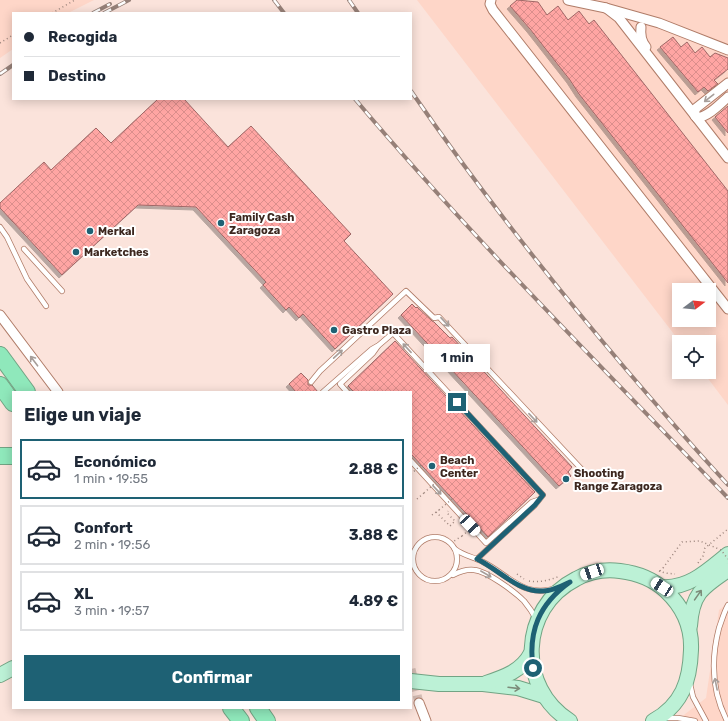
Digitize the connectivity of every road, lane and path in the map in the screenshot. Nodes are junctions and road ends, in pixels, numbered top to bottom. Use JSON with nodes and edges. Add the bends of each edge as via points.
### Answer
{"nodes":[{"id":1,"x":75,"y":0,"type":"edge"},
{"id":2,"x":486,"y":0,"type":"edge"},
{"id":3,"x":491,"y":0,"type":"edge"},
{"id":4,"x":568,"y":0,"type":"edge"},
{"id":5,"x":592,"y":0,"type":"edge"},
{"id":6,"x":606,"y":8,"type":"junction"},
{"id":7,"x":54,"y":12,"type":"edge"},
{"id":8,"x":632,"y":13,"type":"junction"},
{"id":9,"x":648,"y":20,"type":"junction"},
{"id":10,"x":641,"y":27,"type":"junction"},
{"id":11,"x":626,"y":28,"type":"junction"},
{"id":12,"x":12,"y":36,"type":"edge"},
{"id":13,"x":0,"y":43,"type":"edge"},
{"id":14,"x":728,"y":46,"type":"edge"},
{"id":15,"x":728,"y":50,"type":"edge"},
{"id":16,"x":728,"y":82,"type":"edge"},
{"id":17,"x":728,"y":98,"type":"edge"},
{"id":18,"x":697,"y":115,"type":"junction"},
{"id":19,"x":728,"y":150,"type":"edge"},
{"id":20,"x":728,"y":158,"type":"edge"},
{"id":21,"x":0,"y":227,"type":"edge"},
{"id":22,"x":24,"y":249,"type":"dead end"},
{"id":23,"x":702,"y":283,"type":"edge"},
{"id":24,"x":62,"y":291,"type":"dead end"},
{"id":25,"x":716,"y":299,"type":"edge"},
{"id":26,"x":46,"y":306,"type":"dead end"},
{"id":27,"x":728,"y":311,"type":"edge"},
{"id":28,"x":0,"y":315,"type":"edge"},
{"id":29,"x":379,"y":345,"type":"junction"},
{"id":30,"x":0,"y":355,"type":"edge"},
{"id":31,"x":311,"y":382,"type":"dead end"},
{"id":32,"x":0,"y":385,"type":"edge"},
{"id":33,"x":25,"y":391,"type":"edge"},
{"id":34,"x":57,"y":391,"type":"edge"},
{"id":35,"x":324,"y":391,"type":"edge"},
{"id":36,"x":346,"y":391,"type":"edge"},
{"id":37,"x":12,"y":402,"type":"edge"},
{"id":38,"x":0,"y":456,"type":"edge"},
{"id":39,"x":12,"y":456,"type":"edge"},
{"id":40,"x":412,"y":462,"type":"edge"},
{"id":41,"x":421,"y":465,"type":"dead end"},
{"id":42,"x":412,"y":473,"type":"edge"},
{"id":43,"x":587,"y":476,"type":"dead end"},
{"id":44,"x":436,"y":482,"type":"dead end"},
{"id":45,"x":417,"y":499,"type":"dead end"},
{"id":46,"x":452,"y":499,"type":"dead end"},
{"id":47,"x":538,"y":500,"type":"junction"},
{"id":48,"x":436,"y":512,"type":"junction"},
{"id":49,"x":447,"y":513,"type":"dead end"},
{"id":50,"x":432,"y":515,"type":"dead end"},
{"id":51,"x":476,"y":524,"type":"dead end"},
{"id":52,"x":451,"y":543,"type":"junction"},
{"id":53,"x":455,"y":549,"type":"junction"},
{"id":54,"x":728,"y":554,"type":"edge"},
{"id":55,"x":412,"y":557,"type":"edge"},
{"id":56,"x":477,"y":559,"type":"junction"},
{"id":57,"x":728,"y":559,"type":"edge"},
{"id":58,"x":728,"y":570,"type":"edge"},
{"id":59,"x":660,"y":572,"type":"dead end"},
{"id":60,"x":449,"y":577,"type":"junction"},
{"id":61,"x":570,"y":582,"type":"junction"},
{"id":62,"x":662,"y":587,"type":"junction"},
{"id":63,"x":728,"y":605,"type":"edge"},
{"id":64,"x":537,"y":621,"type":"junction"},
{"id":65,"x":690,"y":632,"type":"junction"},
{"id":66,"x":531,"y":653,"type":"junction"},
{"id":67,"x":12,"y":669,"type":"edge"},
{"id":68,"x":689,"y":673,"type":"junction"},
{"id":69,"x":0,"y":675,"type":"edge"},
{"id":70,"x":414,"y":680,"type":"edge"},
{"id":71,"x":483,"y":684,"type":"junction"},
{"id":72,"x":544,"y":696,"type":"junction"},
{"id":73,"x":419,"y":702,"type":"tunnel mouth"},
{"id":74,"x":232,"y":709,"type":"edge"},
{"id":75,"x":259,"y":709,"type":"edge"},
{"id":76,"x":270,"y":709,"type":"edge"},
{"id":77,"x":656,"y":720,"type":"edge"},
{"id":78,"x":241,"y":721,"type":"edge"},
{"id":79,"x":268,"y":721,"type":"edge"},
{"id":80,"x":278,"y":721,"type":"edge"},
{"id":81,"x":426,"y":721,"type":"edge"},
{"id":82,"x":570,"y":721,"type":"edge"},
{"id":83,"x":695,"y":721,"type":"edge"},
{"id":84,"x":706,"y":721,"type":"edge"},
{"id":85,"x":727,"y":721,"type":"edge"}],
"edges":[{"from":1,"to":7,"type":"path"},
{"from":2,"to":23,"type":"street","via":[[490,12]]},
{"from":3,"to":27,"type":"street","via":[[490,4],[494,10]]},
{"from":4,"to":6,"type":"street"},
{"from":5,"to":8,"type":"street"},
{"from":6,"to":8,"type":"street"},
{"from":6,"to":11,"type":"street"},
{"from":8,"to":9,"type":"street"},
{"from":8,"to":11,"type":"street","via":[[624,20]]},
{"from":8,"to":14,"type":"street","via":[[661,19]]},
{"from":9,"to":10,"type":"street"},
{"from":9,"to":15,"type":"street"},
{"from":10,"to":11,"type":"street","via":[[635,31]]},
{"from":10,"to":18,"type":"street","via":[[642,42]]},
{"from":11,"to":18,"type":"street"},
{"from":12,"to":13,"type":"path"},
{"from":16,"to":18,"type":"street","one_way":true},
{"from":17,"to":18,"type":"street"},
{"from":18,"to":19,"type":"street"},
{"from":18,"to":20,"type":"street"},
{"from":21,"to":26,"type":"lane","via":[[27,279]]},
{"from":22,"to":24,"type":"lane"},
{"from":25,"to":27,"type":"street"},
{"from":34,"to":28,"type":"street","one_way":true},
{"from":29,"to":35,"type":"lane"},
{"from":29,"to":36,"type":"lane","via":[[373,354],[340,384]]},
{"from":47,"to":29,"type":"lane","one_way":true,"via":[[543,495],[393,333]]},
{"from":30,"to":33,"type":"highway"},
{"from":31,"to":43,"type":"lane","one_way":true,"via":[[406,292],[434,318],[440,317]]},
{"from":32,"to":37,"type":"highway"},
{"from":38,"to":39,"type":"highway"},
{"from":40,"to":47,"type":"lane","one_way":true,"via":[[486,543],[532,502]]},
{"from":41,"to":42,"type":"path","bridge":true},
{"from":44,"to":45,"type":"path","bridge":true},
{"from":46,"to":48,"type":"path","bridge":true},
{"from":47,"to":56,"type":"lane"},
{"from":48,"to":49,"type":"path","via":[[450,526],[455,521]]},
{"from":48,"to":50,"type":"path"},
{"from":51,"to":52,"type":"path","bridge":true},
{"from":52,"to":53,"type":"lane"},
{"from":52,"to":55,"type":"lane","via":[[445,539],[431,537],[419,544]]},
{"from":53,"to":56,"type":"lane"},
{"from":53,"to":60,"type":"lane","via":[[458,556],[457,564]]},
{"from":54,"to":62,"type":"main road","via":[[689,583]]},
{"from":55,"to":60,"type":"lane","via":[[414,568],[423,578],[436,582]]},
{"from":56,"to":61,"type":"lane","via":[[528,590],[545,591]]},
{"from":57,"to":59,"type":"path","bridge":true,"via":[[721,550],[700,541],[682,542]]},
{"from":65,"to":58,"type":"main road","one_way":true,"via":[[692,609],[698,594]]},
{"from":60,"to":64,"type":"lane","one_way":true,"via":[[462,571],[480,571],[508,587],[529,607]]},
{"from":61,"to":62,"type":"main road","via":[[592,572],[616,570],[640,575]]},
{"from":61,"to":64,"type":"main road","via":[[550,598]]},
{"from":62,"to":65,"type":"main road","via":[[680,607],[687,619]]},
{"from":85,"to":63,"type":"lane","one_way":true,"via":[[718,694],[713,662],[718,633]]},
{"from":64,"to":66,"type":"main road"},
{"from":65,"to":68,"type":"main road"},
{"from":66,"to":71,"type":"main road","via":[[525,663],[514,671]]},
{"from":66,"to":72,"type":"main road","via":[[537,683]]},
{"from":67,"to":69,"type":"main road"},
{"from":68,"to":77,"type":"main road","via":[[682,693],[673,706]]},
{"from":68,"to":84,"type":"lane","via":[[692,697]]},
{"from":70,"to":71,"type":"main road","via":[[439,684]]},
{"from":71,"to":72,"type":"main road","one_way":true,"via":[[518,688]]},
{"from":72,"to":82,"type":"main road"},
{"from":73,"to":81,"type":"street"},
{"from":74,"to":78,"type":"highway"},
{"from":75,"to":79,"type":"highway"},
{"from":76,"to":80,"type":"highway"},
{"from":77,"to":83,"type":"lane","via":[[678,718]]}]}
